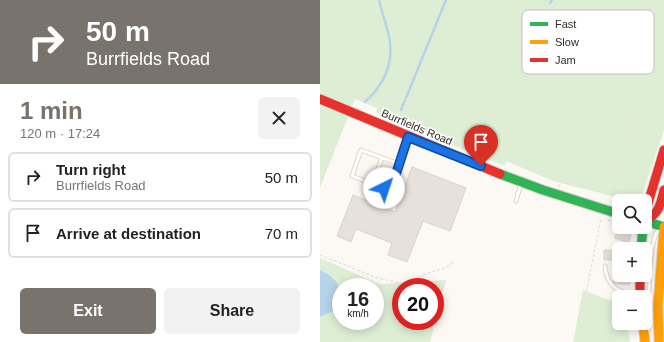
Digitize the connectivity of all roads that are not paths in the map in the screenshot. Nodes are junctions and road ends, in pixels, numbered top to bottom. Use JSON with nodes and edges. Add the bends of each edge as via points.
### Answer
{"nodes":[{"id":1,"x":320,"y":99,"type":"edge"},
{"id":2,"x":408,"y":137,"type":"junction"},
{"id":3,"x":664,"y":150,"type":"edge"},
{"id":4,"x":382,"y":158,"type":"junction"},
{"id":5,"x":399,"y":164,"type":"junction"},
{"id":6,"x":521,"y":183,"type":"junction"},
{"id":7,"x":372,"y":184,"type":"junction"},
{"id":8,"x":664,"y":190,"type":"edge"},
{"id":9,"x":651,"y":194,"type":"edge"},
{"id":10,"x":516,"y":201,"type":"dead end"},
{"id":11,"x":612,"y":212,"type":"edge"},
{"id":12,"x":652,"y":218,"type":"edge"},
{"id":13,"x":652,"y":223,"type":"edge"},
{"id":14,"x":664,"y":227,"type":"edge"},
{"id":15,"x":605,"y":266,"type":"dead end"},
{"id":16,"x":618,"y":290,"type":"edge"},
{"id":17,"x":644,"y":330,"type":"edge"},
{"id":18,"x":645,"y":342,"type":"edge"},
{"id":19,"x":659,"y":342,"type":"edge"}],
"edges":[{"from":1,"to":2,"type":"street","name":"Burrfields Road"},
{"from":2,"to":5,"type":"lane"},
{"from":2,"to":6,"type":"street","name":"Burrfields Road"},
{"from":3,"to":9,"type":"street"},
{"from":4,"to":5,"type":"lane"},
{"from":4,"to":7,"type":"lane"},
{"from":4,"to":7,"type":"lane","via":[[361,150],[352,176]]},
{"from":5,"to":7,"type":"lane","via":[[393,183],[384,188]]},
{"from":6,"to":10,"type":"lane"},
{"from":6,"to":11,"type":"street","name":"Burrfields Road"},
{"from":8,"to":12,"type":"street","via":[[657,214]]},
{"from":13,"to":14,"type":"street"},
{"from":14,"to":18,"type":"lane","via":[[656,233],[653,244],[649,292],[650,324]]},
{"from":14,"to":19,"type":"street","via":[[658,305]]},
{"from":15,"to":16,"type":"lane","via":[[609,282]]},
{"from":17,"to":18,"type":"street"}]}
